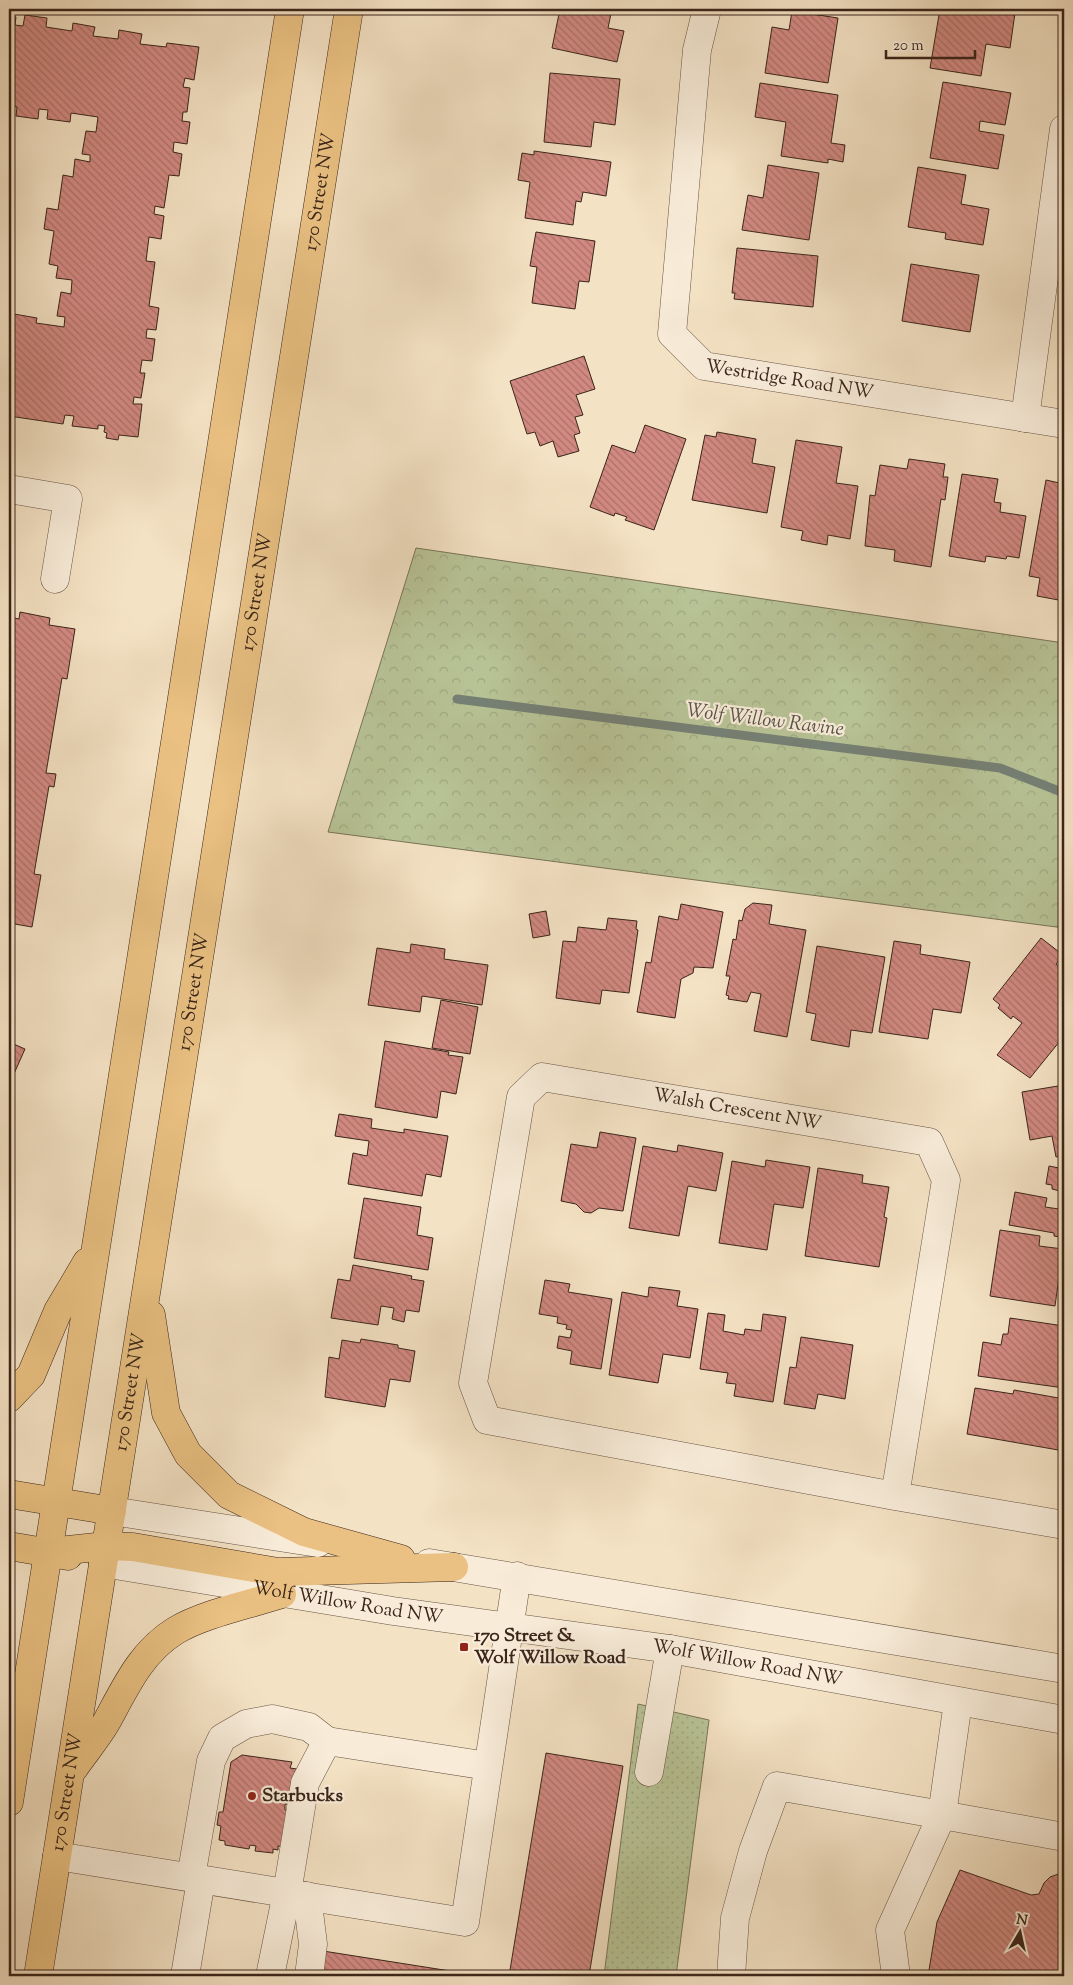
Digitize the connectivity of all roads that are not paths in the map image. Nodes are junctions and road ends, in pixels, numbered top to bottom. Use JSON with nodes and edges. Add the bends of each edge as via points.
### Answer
{"nodes":[{"id":1,"x":290,"y":9,"type":"edge"},
{"id":2,"x":349,"y":9,"type":"edge"},
{"id":3,"x":707,"y":9,"type":"edge"},
{"id":4,"x":1064,"y":130,"type":"edge"},
{"id":5,"x":1025,"y":418,"type":"junction"},
{"id":6,"x":1064,"y":424,"type":"edge"},
{"id":7,"x":9,"y":489,"type":"edge"},
{"id":8,"x":55,"y":579,"type":"dead end"},
{"id":9,"x":94,"y":1250,"type":"junction"},
{"id":10,"x":147,"y":1289,"type":"junction"},
{"id":11,"x":9,"y":1398,"type":"edge"},
{"id":12,"x":9,"y":1494,"type":"edge"},
{"id":13,"x":895,"y":1496,"type":"junction"},
{"id":14,"x":56,"y":1502,"type":"junction"},
{"id":15,"x":112,"y":1511,"type":"junction"},
{"id":16,"x":1064,"y":1525,"type":"edge"},
{"id":17,"x":9,"y":1546,"type":"edge"},
{"id":18,"x":49,"y":1552,"type":"junction"},
{"id":19,"x":105,"y":1554,"type":"junction"},
{"id":20,"x":401,"y":1559,"type":"junction"},
{"id":21,"x":454,"y":1567,"type":"junction"},
{"id":22,"x":517,"y":1576,"type":"junction"},
{"id":23,"x":282,"y":1594,"type":"junction"},
{"id":24,"x":508,"y":1626,"type":"junction"},
{"id":25,"x":670,"y":1649,"type":"junction"},
{"id":26,"x":1064,"y":1669,"type":"edge"},
{"id":27,"x":958,"y":1702,"type":"junction"},
{"id":28,"x":1064,"y":1720,"type":"edge"},
{"id":29,"x":9,"y":1736,"type":"edge"},
{"id":30,"x":328,"y":1741,"type":"junction"},
{"id":31,"x":15,"y":1764,"type":"junction"},
{"id":32,"x":488,"y":1766,"type":"junction"},
{"id":33,"x":649,"y":1772,"type":"dead end"},
{"id":34,"x":70,"y":1773,"type":"junction"},
{"id":35,"x":9,"y":1802,"type":"edge"},
{"id":36,"x":942,"y":1815,"type":"junction"},
{"id":37,"x":1064,"y":1837,"type":"edge"},
{"id":38,"x":57,"y":1856,"type":"junction"},
{"id":39,"x":196,"y":1879,"type":"junction"},
{"id":40,"x":297,"y":1895,"type":"junction"},
{"id":41,"x":38,"y":1976,"type":"edge"},
{"id":42,"x":184,"y":1976,"type":"edge"},
{"id":43,"x":270,"y":1976,"type":"edge"},
{"id":44,"x":308,"y":1976,"type":"edge"},
{"id":45,"x":731,"y":1976,"type":"edge"},
{"id":46,"x":896,"y":1976,"type":"edge"}],
"edges":[{"from":1,"to":9,"type":"main road"},
{"from":2,"to":10,"type":"main road","name":"170 Street NW"},
{"from":3,"to":5,"type":"street","name":"Westridge Road NW","via":[[697,50],[672,334],[704,366]]},
{"from":4,"to":5,"type":"street"},
{"from":5,"to":6,"type":"street","name":"Westridge Road NW"},
{"from":7,"to":8,"type":"street","via":[[68,499]]},
{"from":9,"to":11,"type":"main road","via":[[58,1312],[31,1375]]},
{"from":9,"to":14,"type":"main road"},
{"from":10,"to":15,"type":"main road","name":"170 Street NW"},
{"from":10,"to":20,"type":"main road","via":[[166,1413],[188,1454],[228,1494],[304,1532]]},
{"from":12,"to":14,"type":"main road"},
{"from":13,"to":13,"type":"street","name":"Walsh Crescent NW","via":[[946,1180],[928,1142],[542,1077],[521,1097],[473,1383],[487,1420]]},
{"from":13,"to":16,"type":"street"},
{"from":14,"to":15,"type":"main road"},
{"from":14,"to":18,"type":"main road"},
{"from":15,"to":19,"type":"main road","name":"170 Street NW"},
{"from":15,"to":20,"type":"street","via":[[290,1538]]},
{"from":17,"to":18,"type":"main road"},
{"from":18,"to":19,"type":"main road"},
{"from":18,"to":31,"type":"main road"},
{"from":19,"to":21,"type":"main road","via":[[158,1550],[278,1572]]},
{"from":19,"to":23,"type":"street","name":"Wolf Willow Road NW"},
{"from":19,"to":34,"type":"main road","name":"170 Street NW"},
{"from":20,"to":21,"type":"street"},
{"from":21,"to":22,"type":"street"},
{"from":22,"to":24,"type":"street"},
{"from":22,"to":26,"type":"street"},
{"from":23,"to":24,"type":"street","name":"Wolf Willow Road NW"},
{"from":23,"to":34,"type":"main road","via":[[193,1622],[159,1643],[129,1680],[106,1722]]},
{"from":24,"to":25,"type":"street","name":"Wolf Willow Road NW"},
{"from":24,"to":32,"type":"street"},
{"from":25,"to":27,"type":"street","name":"Wolf Willow Road NW"},
{"from":25,"to":33,"type":"street"},
{"from":27,"to":28,"type":"street","name":"Wolf Willow Road NW"},
{"from":27,"to":36,"type":"street"},
{"from":29,"to":31,"type":"main road"},
{"from":30,"to":32,"type":"street"},
{"from":30,"to":39,"type":"street","via":[[309,1727],[272,1719],[246,1724],[222,1738],[211,1761]]},
{"from":30,"to":40,"type":"street","via":[[305,1783]]},
{"from":31,"to":35,"type":"main road"},
{"from":32,"to":40,"type":"street","via":[[465,1922]]},
{"from":34,"to":38,"type":"main road","name":"170 Street NW"},
{"from":36,"to":37,"type":"street"},
{"from":36,"to":45,"type":"street","via":[[777,1786],[752,1850],[735,1918]]},
{"from":36,"to":46,"type":"street","via":[[890,1930]]},
{"from":38,"to":39,"type":"street"},
{"from":38,"to":41,"type":"main road","name":"170 Street NW"},
{"from":39,"to":40,"type":"street"},
{"from":39,"to":42,"type":"street"},
{"from":40,"to":43,"type":"street"},
{"from":40,"to":44,"type":"street","via":[[313,1944]]}]}
